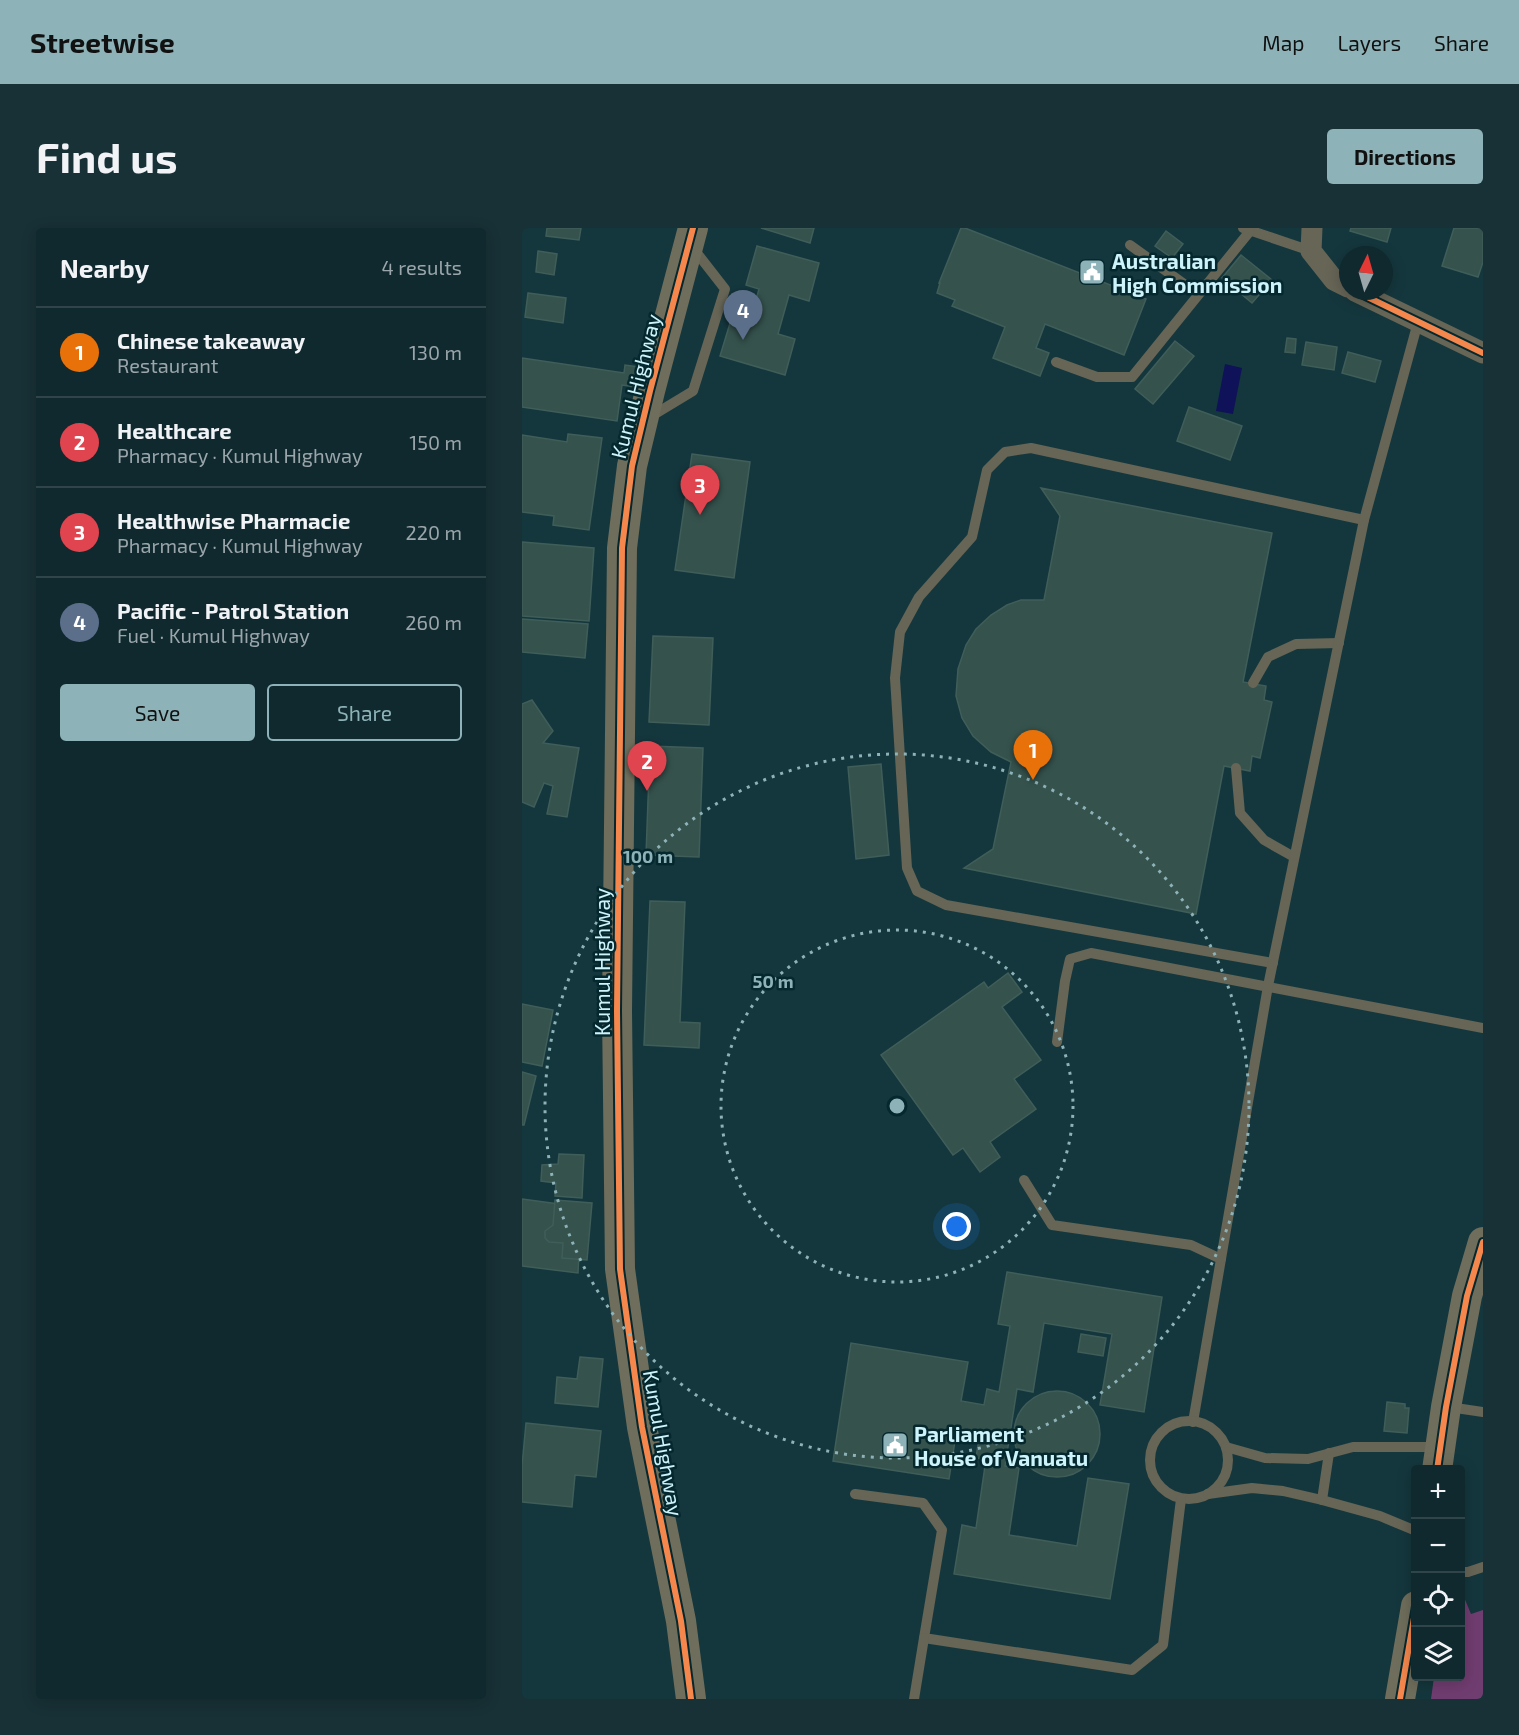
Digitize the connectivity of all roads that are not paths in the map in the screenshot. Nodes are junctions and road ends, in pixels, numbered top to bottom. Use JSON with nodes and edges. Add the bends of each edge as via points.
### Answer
{"nodes":[{"id":1,"x":1312,"y":228,"type":"edge"},
{"id":2,"x":1246,"y":229,"type":"edge"},
{"id":3,"x":691,"y":235,"type":"edge"},
{"id":4,"x":1130,"y":245,"type":"dead end"},
{"id":5,"x":1311,"y":251,"type":"junction"},
{"id":6,"x":1339,"y":282,"type":"edge"},
{"id":7,"x":1198,"y":294,"type":"junction"},
{"id":8,"x":1373,"y":300,"type":"edge"},
{"id":9,"x":1418,"y":322,"type":"junction"},
{"id":10,"x":1483,"y":353,"type":"edge"},
{"id":11,"x":1056,"y":362,"type":"dead end"},
{"id":12,"x":642,"y":421,"type":"junction"},
{"id":13,"x":1364,"y":520,"type":"junction"},
{"id":14,"x":1338,"y":644,"type":"junction"},
{"id":15,"x":1253,"y":683,"type":"dead end"},
{"id":16,"x":1236,"y":768,"type":"dead end"},
{"id":17,"x":1294,"y":857,"type":"junction"},
{"id":18,"x":1273,"y":963,"type":"junction"},
{"id":19,"x":1268,"y":986,"type":"junction"},
{"id":20,"x":1483,"y":1028,"type":"edge"},
{"id":21,"x":1057,"y":1042,"type":"dead end"},
{"id":22,"x":1024,"y":1180,"type":"dead end"},
{"id":23,"x":1483,"y":1242,"type":"edge"},
{"id":24,"x":1221,"y":1259,"type":"junction"},
{"id":25,"x":1446,"y":1407,"type":"junction"},
{"id":26,"x":1483,"y":1412,"type":"edge"},
{"id":27,"x":1193,"y":1422,"type":"junction"},
{"id":28,"x":1226,"y":1447,"type":"junction"},
{"id":29,"x":1329,"y":1453,"type":"junction"},
{"id":30,"x":1438,"y":1458,"type":"edge"},
{"id":31,"x":855,"y":1494,"type":"dead end"},
{"id":32,"x":1208,"y":1494,"type":"junction"},
{"id":33,"x":1181,"y":1499,"type":"junction"},
{"id":34,"x":1322,"y":1500,"type":"junction"},
{"id":35,"x":1411,"y":1529,"type":"edge"},
{"id":36,"x":1483,"y":1567,"type":"edge"},
{"id":37,"x":1465,"y":1572,"type":"edge"},
{"id":38,"x":1412,"y":1627,"type":"edge"},
{"id":39,"x":924,"y":1638,"type":"junction"},
{"id":40,"x":691,"y":1699,"type":"edge"},
{"id":41,"x":914,"y":1699,"type":"edge"},
{"id":42,"x":1400,"y":1699,"type":"edge"}],
"edges":[{"from":1,"to":5,"type":"street"},
{"from":2,"to":5,"type":"lane"},
{"from":2,"to":7,"type":"lane"},
{"from":3,"to":12,"type":"street","name":"Kumul Highway"},
{"from":3,"to":12,"type":"lane","via":[[725,290],[693,391]]},
{"from":4,"to":7,"type":"lane"},
{"from":5,"to":6,"type":"street"},
{"from":7,"to":11,"type":"lane","via":[[1132,377],[1097,377]]},
{"from":8,"to":9,"type":"street"},
{"from":9,"to":10,"type":"street"},
{"from":9,"to":13,"type":"lane"},
{"from":12,"to":40,"type":"street","name":"Kumul Highway","via":[[622,548],[617,1011],[620,1269],[642,1427],[681,1621]]},
{"from":13,"to":14,"type":"lane"},
{"from":13,"to":18,"type":"lane","via":[[1031,448],[1005,452],[987,470],[972,537],[919,597],[900,632],[895,678],[907,868],[917,891],[945,905]]},
{"from":14,"to":15,"type":"lane","via":[[1296,644],[1269,657]]},
{"from":14,"to":17,"type":"lane"},
{"from":16,"to":17,"type":"lane","via":[[1240,813],[1264,840]]},
{"from":17,"to":18,"type":"lane"},
{"from":18,"to":19,"type":"lane"},
{"from":19,"to":20,"type":"lane"},
{"from":19,"to":21,"type":"lane","via":[[1091,952],[1070,958]]},
{"from":19,"to":24,"type":"lane"},
{"from":22,"to":24,"type":"lane","via":[[1052,1225],[1191,1245]]},
{"from":23,"to":25,"type":"street","via":[[1467,1296]]},
{"from":24,"to":27,"type":"lane"},
{"from":25,"to":26,"type":"lane"},
{"from":25,"to":30,"type":"street"},
{"from":27,"to":28,"type":"lane","via":[[1212,1429]]},
{"from":27,"to":33,"type":"lane","via":[[1174,1424],[1160,1434],[1151,1449],[1149,1463],[1159,1486]]},
{"from":28,"to":29,"type":"lane","via":[[1265,1458],[1308,1459]]},
{"from":28,"to":32,"type":"lane","via":[[1228,1462],[1222,1480]]},
{"from":29,"to":30,"type":"lane","via":[[1353,1447]]},
{"from":29,"to":34,"type":"lane"},
{"from":31,"to":39,"type":"lane","via":[[924,1503],[942,1530]]},
{"from":32,"to":33,"type":"lane"},
{"from":32,"to":34,"type":"lane","via":[[1252,1488]]},
{"from":33,"to":39,"type":"lane","via":[[1163,1645],[1132,1670]]},
{"from":34,"to":35,"type":"lane"},
{"from":36,"to":37,"type":"lane"},
{"from":38,"to":42,"type":"street"},
{"from":39,"to":41,"type":"lane"}]}
